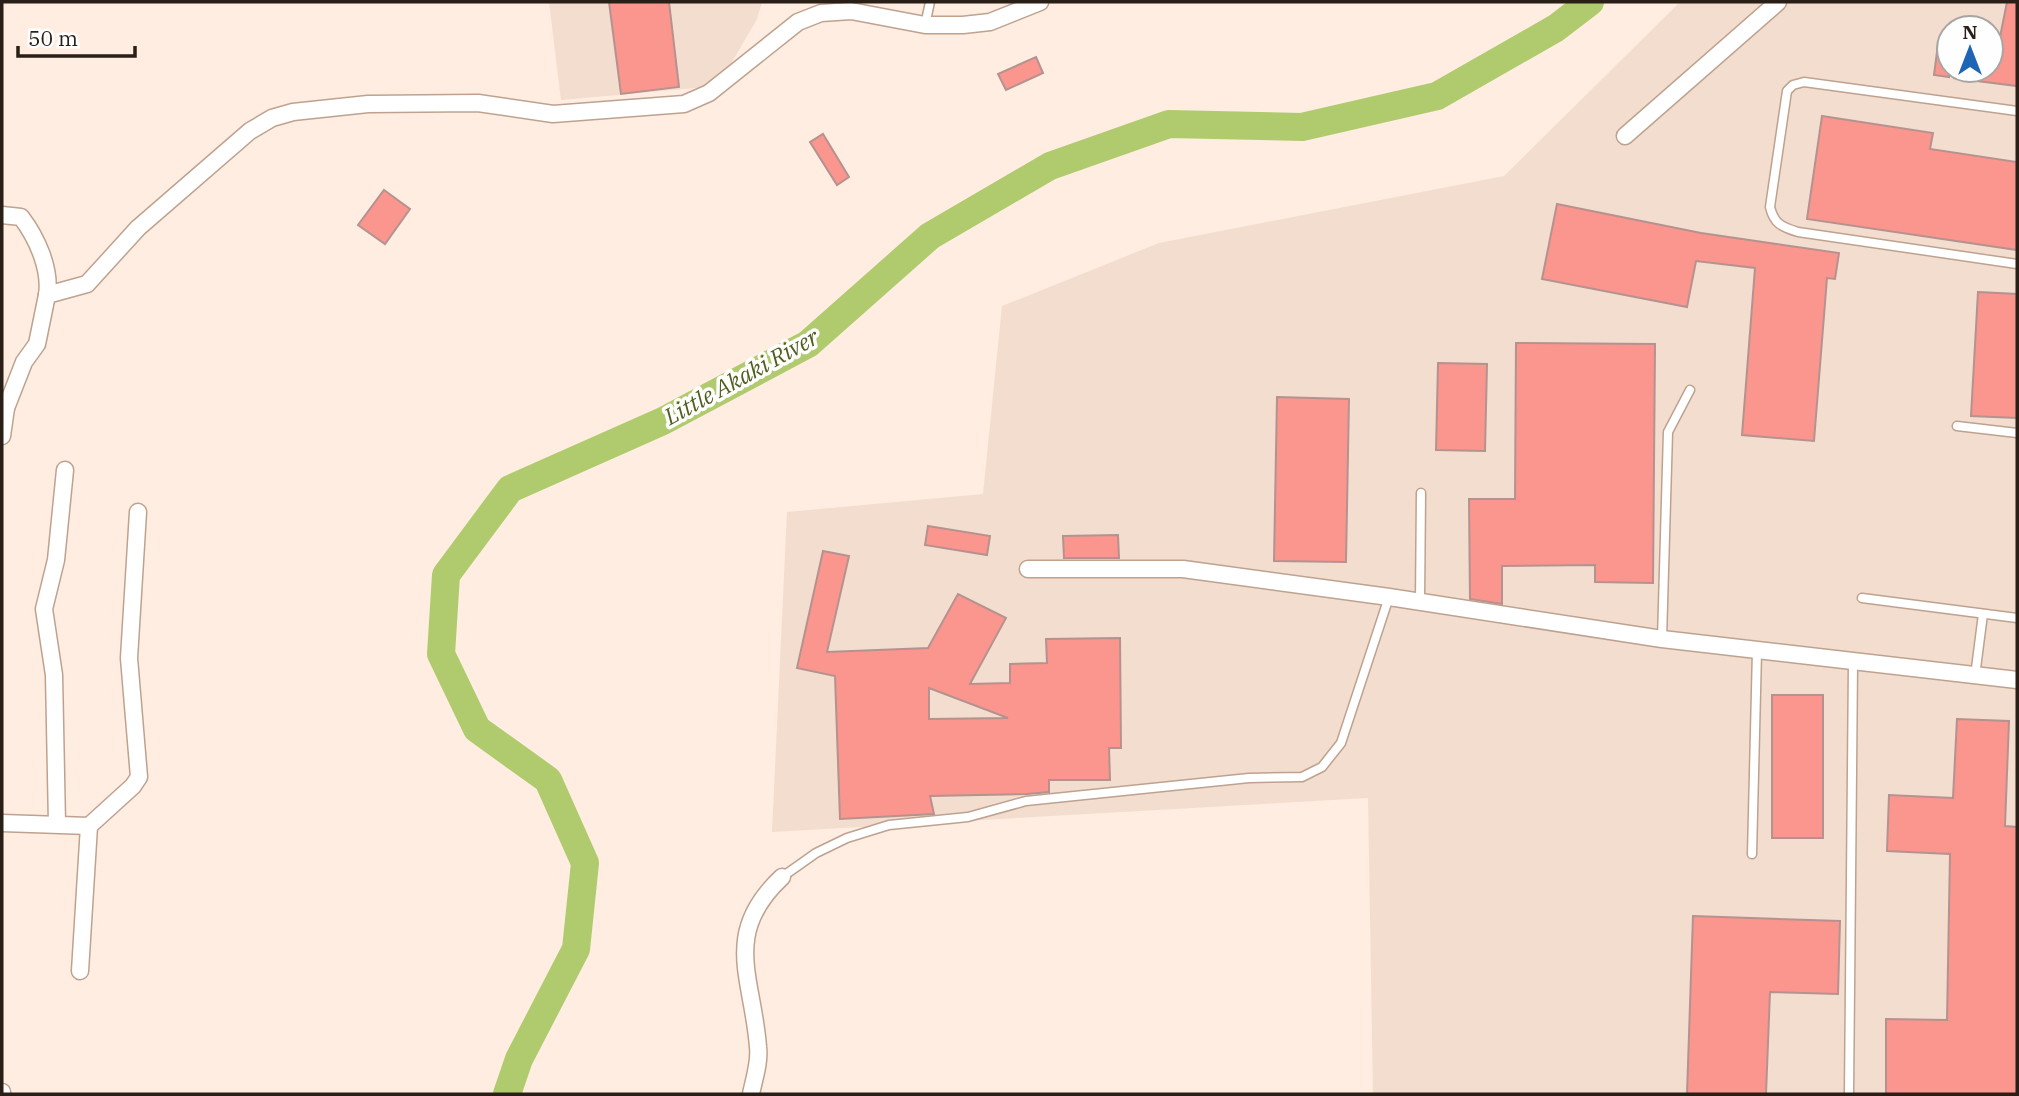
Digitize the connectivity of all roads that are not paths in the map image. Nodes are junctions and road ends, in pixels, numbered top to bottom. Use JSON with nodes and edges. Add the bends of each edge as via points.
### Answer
{"nodes":[{"id":1,"x":930,"y":2,"type":"edge"},
{"id":2,"x":1040,"y":2,"type":"edge"},
{"id":3,"x":1779,"y":2,"type":"edge"},
{"id":4,"x":925,"y":25,"type":"junction"},
{"id":5,"x":2017,"y":111,"type":"edge"},
{"id":6,"x":1625,"y":136,"type":"dead end"},
{"id":7,"x":2,"y":215,"type":"edge"},
{"id":8,"x":2017,"y":264,"type":"edge"},
{"id":9,"x":47,"y":295,"type":"junction"},
{"id":10,"x":1690,"y":390,"type":"dead end"},
{"id":11,"x":4,"y":408,"type":"edge"},
{"id":12,"x":1957,"y":425,"type":"dead end"},
{"id":13,"x":2017,"y":433,"type":"edge"},
{"id":14,"x":2,"y":436,"type":"edge"},
{"id":15,"x":65,"y":470,"type":"dead end"},
{"id":16,"x":1420,"y":493,"type":"dead end"},
{"id":17,"x":138,"y":512,"type":"dead end"},
{"id":18,"x":1028,"y":569,"type":"dead end"},
{"id":19,"x":1389,"y":597,"type":"junction"},
{"id":20,"x":1862,"y":598,"type":"dead end"},
{"id":21,"x":1420,"y":601,"type":"junction"},
{"id":22,"x":1983,"y":614,"type":"junction"},
{"id":23,"x":2017,"y":618,"type":"edge"},
{"id":24,"x":1662,"y":639,"type":"junction"},
{"id":25,"x":1757,"y":650,"type":"junction"},
{"id":26,"x":1853,"y":663,"type":"junction"},
{"id":27,"x":1975,"y":676,"type":"junction"},
{"id":28,"x":2017,"y":680,"type":"edge"},
{"id":29,"x":2,"y":823,"type":"edge"},
{"id":30,"x":57,"y":824,"type":"junction"},
{"id":31,"x":89,"y":826,"type":"junction"},
{"id":32,"x":1752,"y":854,"type":"dead end"},
{"id":33,"x":782,"y":877,"type":"joint"},
{"id":34,"x":80,"y":971,"type":"dead end"},
{"id":35,"x":751,"y":1094,"type":"edge"},
{"id":36,"x":1849,"y":1094,"type":"edge"}],
"edges":[{"from":1,"to":4,"type":"lane"},
{"from":2,"to":4,"type":"street","via":[[990,22]]},
{"from":3,"to":6,"type":"street"},
{"from":4,"to":9,"type":"street","via":[[851,11],[821,13],[798,22],[709,93],[684,104],[553,114],[478,103],[368,104],[272,118],[250,131],[138,228],[87,284]]},
{"from":5,"to":8,"type":"lane","via":[[1804,82],[1793,85],[1787,90],[1770,207],[1773,219],[1798,232]]},
{"from":7,"to":9,"type":"street","via":[[21,217],[29,228],[49,280]]},
{"from":9,"to":11,"type":"street","via":[[37,344]]},
{"from":10,"to":24,"type":"lane","via":[[1668,432]]},
{"from":11,"to":14,"type":"street"},
{"from":12,"to":13,"type":"lane"},
{"from":15,"to":30,"type":"street","via":[[56,560],[44,609],[54,675]]},
{"from":16,"to":21,"type":"lane"},
{"from":17,"to":31,"type":"street","via":[[129,658],[139,777]]},
{"from":18,"to":19,"type":"street","via":[[1183,569]]},
{"from":19,"to":21,"type":"street"},
{"from":19,"to":33,"type":"lane","via":[[1340,743],[1322,767],[1302,777],[1249,778],[1026,801],[968,817],[889,825],[816,853]]},
{"from":20,"to":22,"type":"lane"},
{"from":21,"to":24,"type":"street"},
{"from":22,"to":23,"type":"lane"},
{"from":22,"to":27,"type":"lane"},
{"from":24,"to":25,"type":"street"},
{"from":25,"to":26,"type":"street"},
{"from":25,"to":32,"type":"lane"},
{"from":26,"to":27,"type":"street"},
{"from":26,"to":36,"type":"lane"},
{"from":27,"to":28,"type":"street"},
{"from":29,"to":30,"type":"street"},
{"from":30,"to":31,"type":"street"},
{"from":31,"to":34,"type":"street"},
{"from":33,"to":35,"type":"street","via":[[757,903],[744,959],[759,1048]]}]}
